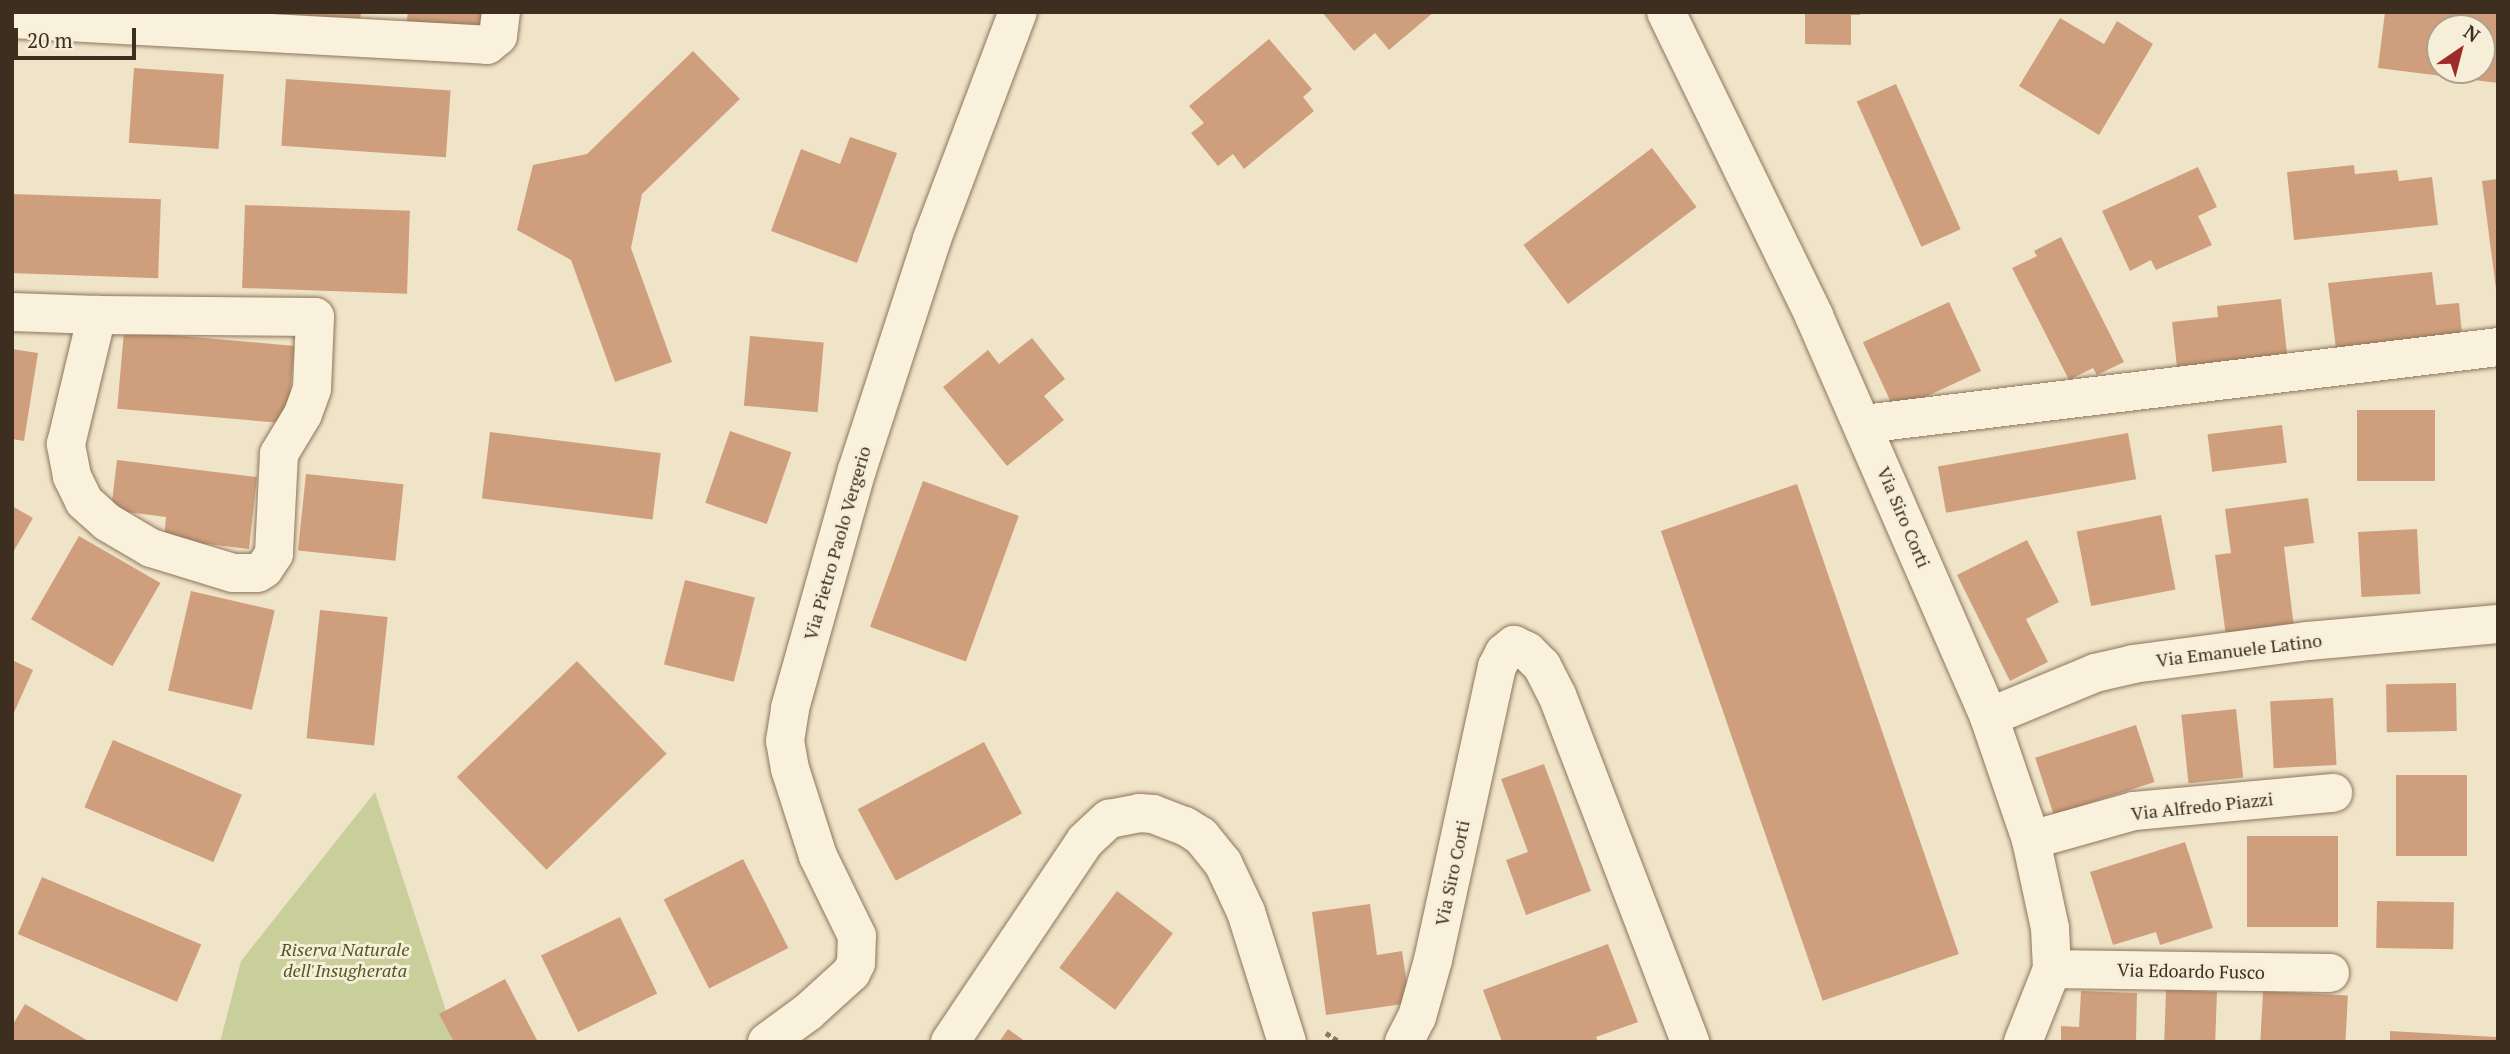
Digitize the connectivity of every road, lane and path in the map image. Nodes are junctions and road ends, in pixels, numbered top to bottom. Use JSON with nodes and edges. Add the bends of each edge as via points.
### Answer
{"nodes":[{"id":1,"x":501,"y":12,"type":"edge"},
{"id":2,"x":1018,"y":12,"type":"edge"},
{"id":3,"x":1666,"y":12,"type":"edge"},
{"id":4,"x":12,"y":19,"type":"edge"},
{"id":5,"x":244,"y":22,"type":"edge"},
{"id":6,"x":380,"y":26,"type":"edge"},
{"id":7,"x":12,"y":312,"type":"edge"},
{"id":8,"x":97,"y":315,"type":"junction"},
{"id":9,"x":2498,"y":347,"type":"edge"},
{"id":10,"x":1864,"y":424,"type":"junction"},
{"id":11,"x":2498,"y":624,"type":"edge"},
{"id":12,"x":1989,"y":717,"type":"junction"},
{"id":13,"x":2333,"y":793,"type":"dead end"},
{"id":14,"x":2031,"y":840,"type":"junction"},
{"id":15,"x":2052,"y":969,"type":"junction"},
{"id":16,"x":2330,"y":973,"type":"dead end"},
{"id":17,"x":768,"y":1042,"type":"edge"},
{"id":18,"x":950,"y":1042,"type":"edge"},
{"id":19,"x":1287,"y":1042,"type":"edge"},
{"id":20,"x":1404,"y":1042,"type":"edge"},
{"id":21,"x":1690,"y":1042,"type":"edge"},
{"id":22,"x":2023,"y":1042,"type":"edge"}],
"edges":[{"from":1,"to":6,"type":"street","via":[[498,36],[487,45]]},
{"from":2,"to":17,"type":"street","name":"Via Pietro Paolo Vergerio","via":[[928,252],[857,470],[790,708],[785,741],[800,802],[828,881],[857,936],[859,951],[843,981]]},
{"from":3,"to":10,"type":"street","name":"Via Siro Corti"},
{"from":4,"to":5,"type":"street"},
{"from":5,"to":6,"type":"street"},
{"from":7,"to":8,"type":"street"},
{"from":8,"to":8,"type":"street","via":[[66,444],[72,476],[84,501],[151,548],[233,573],[264,569],[274,554],[279,454],[312,389],[315,317]]},
{"from":9,"to":10,"type":"street"},
{"from":10,"to":12,"type":"street","name":"Via Siro Corti"},
{"from":11,"to":12,"type":"street","name":"Via Emanuele Latino","via":[[2308,641],[2133,664],[2095,673]]},
{"from":12,"to":14,"type":"street","name":"Via Siro Corti"},
{"from":13,"to":14,"type":"street","name":"Via Alfredo Piazzi","via":[[2134,811]]},
{"from":14,"to":15,"type":"street","name":"Via Siro Corti","via":[[2048,913]]},
{"from":15,"to":16,"type":"street","name":"Via Edoardo Fusco"},
{"from":15,"to":22,"type":"street","name":"Via Siro Corti"},
{"from":18,"to":19,"type":"street","via":[[1085,841],[1108,819],[1139,813],[1185,826],[1201,836],[1223,863],[1245,912]]},
{"from":20,"to":21,"type":"street","name":"Via Siro Corti","via":[[1417,1017],[1433,960],[1497,667],[1514,645],[1527,651],[1547,673]]}]}
